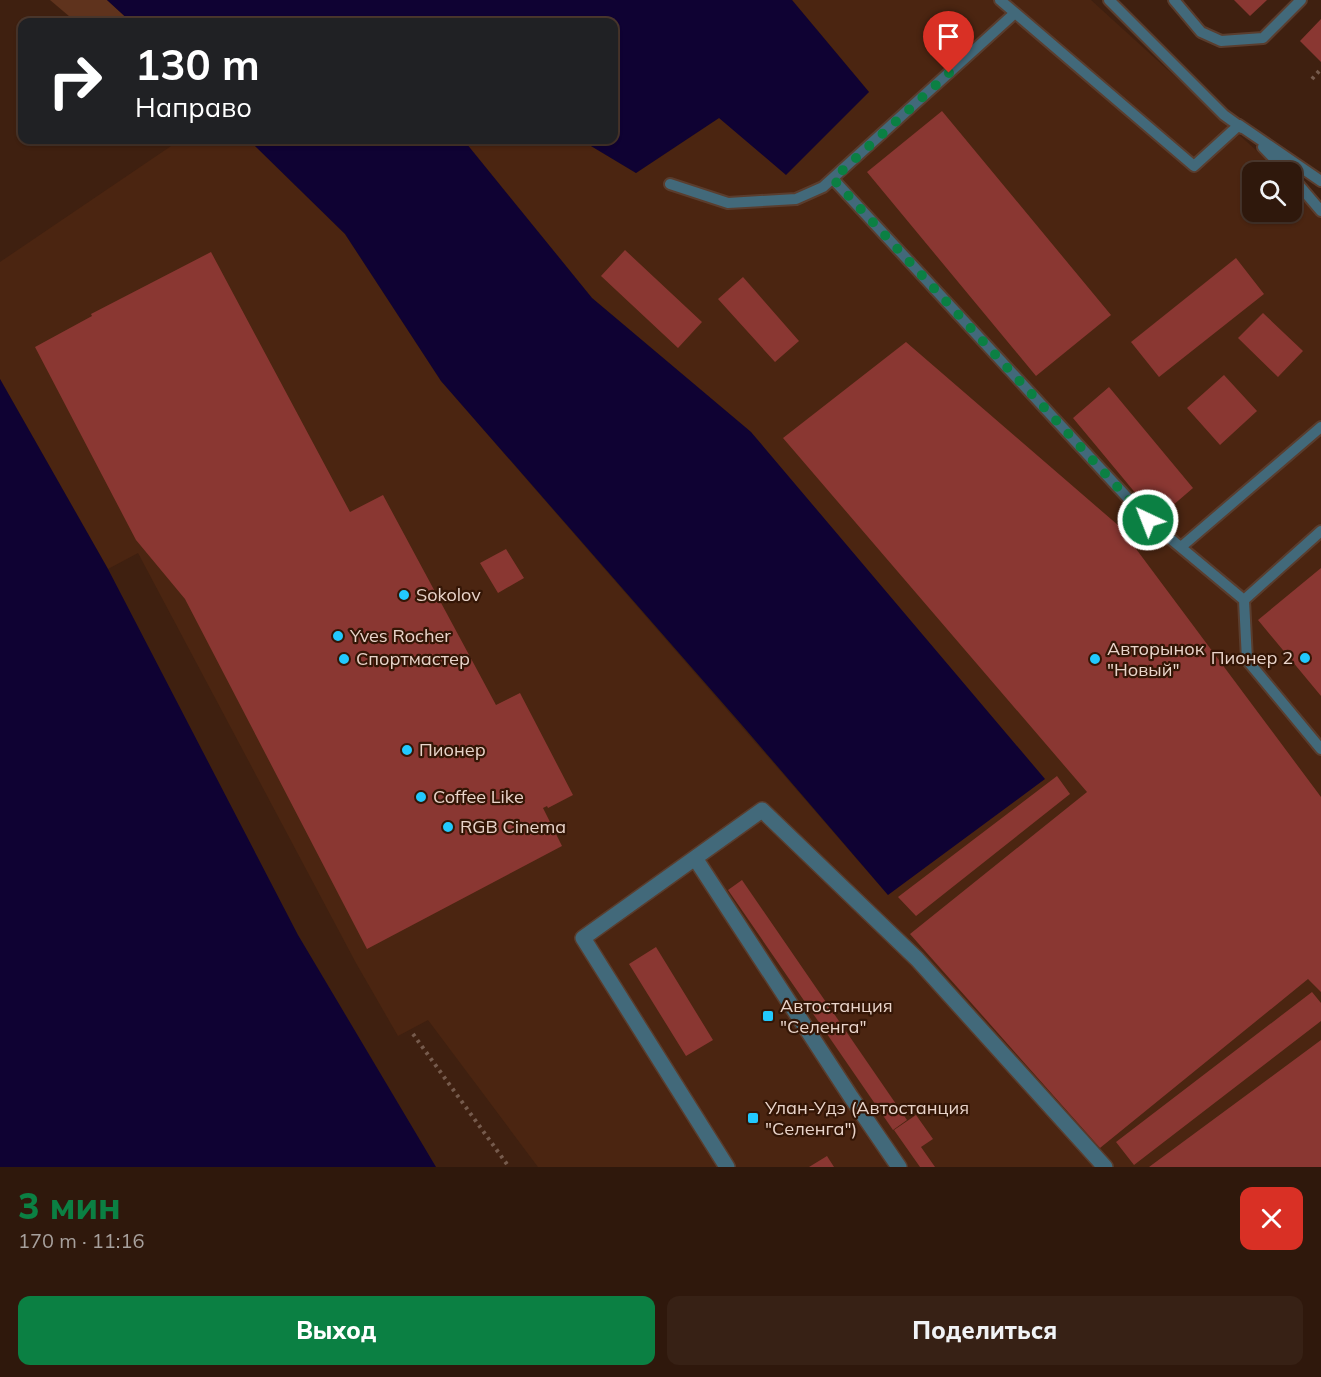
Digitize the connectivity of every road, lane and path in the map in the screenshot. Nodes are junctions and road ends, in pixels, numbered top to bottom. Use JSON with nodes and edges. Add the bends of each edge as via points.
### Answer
{"nodes":[{"id":1,"x":1000,"y":0,"type":"edge"},
{"id":2,"x":1109,"y":0,"type":"edge"},
{"id":3,"x":1174,"y":0,"type":"edge"},
{"id":4,"x":1301,"y":0,"type":"edge"},
{"id":5,"x":1015,"y":13,"type":"junction"},
{"id":6,"x":1321,"y":69,"type":"edge"},
{"id":7,"x":1312,"y":79,"type":"dead end"},
{"id":8,"x":1239,"y":125,"type":"junction"},
{"id":9,"x":1279,"y":162,"type":"edge"},
{"id":10,"x":833,"y":179,"type":"junction"},
{"id":11,"x":1321,"y":180,"type":"edge"},
{"id":12,"x":670,"y":184,"type":"dead end"},
{"id":13,"x":1302,"y":189,"type":"edge"},
{"id":14,"x":1321,"y":212,"type":"edge"},
{"id":15,"x":1321,"y":427,"type":"edge"},
{"id":16,"x":1321,"y":531,"type":"edge"},
{"id":17,"x":1181,"y":547,"type":"junction"},
{"id":18,"x":1244,"y":600,"type":"junction"},
{"id":19,"x":1321,"y":749,"type":"edge"},
{"id":20,"x":695,"y":858,"type":"junction"},
{"id":21,"x":413,"y":1034,"type":"dead end"},
{"id":22,"x":509,"y":1167,"type":"edge"},
{"id":23,"x":727,"y":1167,"type":"edge"},
{"id":24,"x":899,"y":1167,"type":"edge"},
{"id":25,"x":1105,"y":1167,"type":"edge"}],
"edges":[{"from":1,"to":5,"type":"lane"},
{"from":2,"to":8,"type":"lane","via":[[1224,115]]},
{"from":3,"to":4,"type":"lane","via":[[1200,32],[1221,41],[1263,38]]},
{"from":5,"to":8,"type":"lane","via":[[1194,166]]},
{"from":5,"to":10,"type":"lane"},
{"from":6,"to":7,"type":"path"},
{"from":8,"to":9,"type":"lane"},
{"from":8,"to":11,"type":"lane"},
{"from":10,"to":12,"type":"lane","via":[[823,188],[796,199],[728,203]]},
{"from":10,"to":17,"type":"lane","via":[[1148,520]]},
{"from":13,"to":14,"type":"lane"},
{"from":15,"to":17,"type":"lane"},
{"from":16,"to":18,"type":"lane"},
{"from":17,"to":18,"type":"lane"},
{"from":18,"to":19,"type":"lane","via":[[1247,660]]},
{"from":20,"to":23,"type":"street","via":[[583,938]]},
{"from":20,"to":24,"type":"street"},
{"from":20,"to":25,"type":"street","via":[[762,810],[917,959]]},
{"from":21,"to":22,"type":"path"}]}
